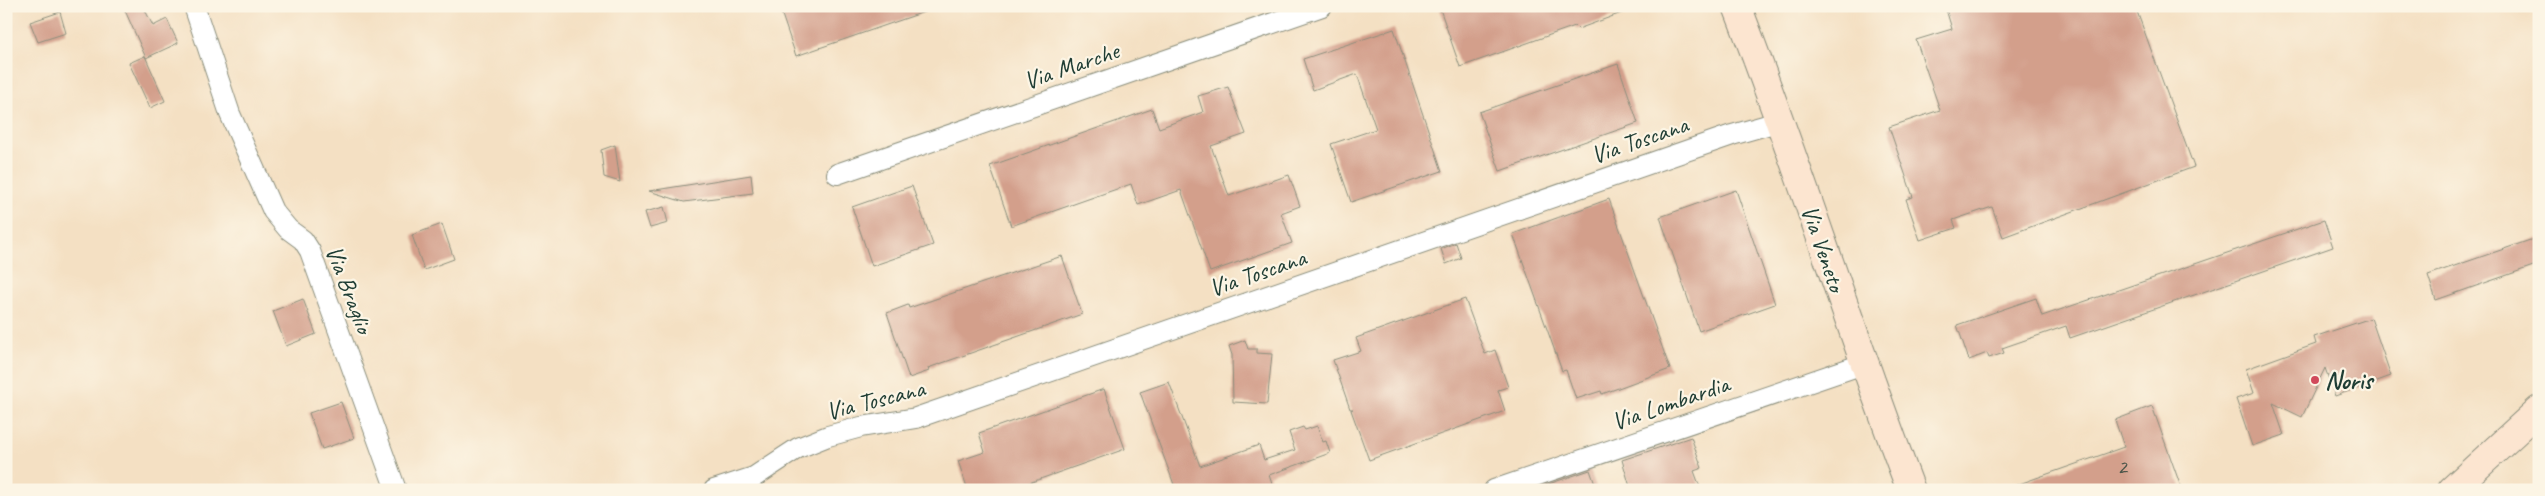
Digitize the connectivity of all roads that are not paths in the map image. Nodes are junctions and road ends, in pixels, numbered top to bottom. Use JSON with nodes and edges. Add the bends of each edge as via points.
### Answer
{"nodes":[{"id":1,"x":194,"y":6,"type":"edge"},
{"id":2,"x":1322,"y":6,"type":"edge"},
{"id":3,"x":1737,"y":6,"type":"edge"},
{"id":4,"x":1781,"y":121,"type":"junction"},
{"id":5,"x":837,"y":174,"type":"dead end"},
{"id":6,"x":1863,"y":364,"type":"junction"},
{"id":7,"x":2539,"y":410,"type":"edge"},
{"id":8,"x":396,"y":490,"type":"edge"},
{"id":9,"x":714,"y":490,"type":"edge"},
{"id":10,"x":1494,"y":490,"type":"edge"},
{"id":11,"x":1911,"y":490,"type":"edge"},
{"id":12,"x":2452,"y":490,"type":"edge"}],
"edges":[{"from":1,"to":8,"type":"street","name":"Via Braglio","via":[[230,114],[274,211],[310,251]]},
{"from":2,"to":5,"type":"street","name":"Via Marche"},
{"from":3,"to":4,"type":"main road","name":"Via Veneto"},
{"from":4,"to":6,"type":"main road","name":"Via Veneto"},
{"from":4,"to":9,"type":"street","name":"Via Toscana","via":[[1732,135],[916,418],[828,436],[798,448],[754,477]]},
{"from":6,"to":10,"type":"street","name":"Via Lombardia"},
{"from":6,"to":11,"type":"main road","name":"Via Veneto"},
{"from":7,"to":12,"type":"main road"}]}
